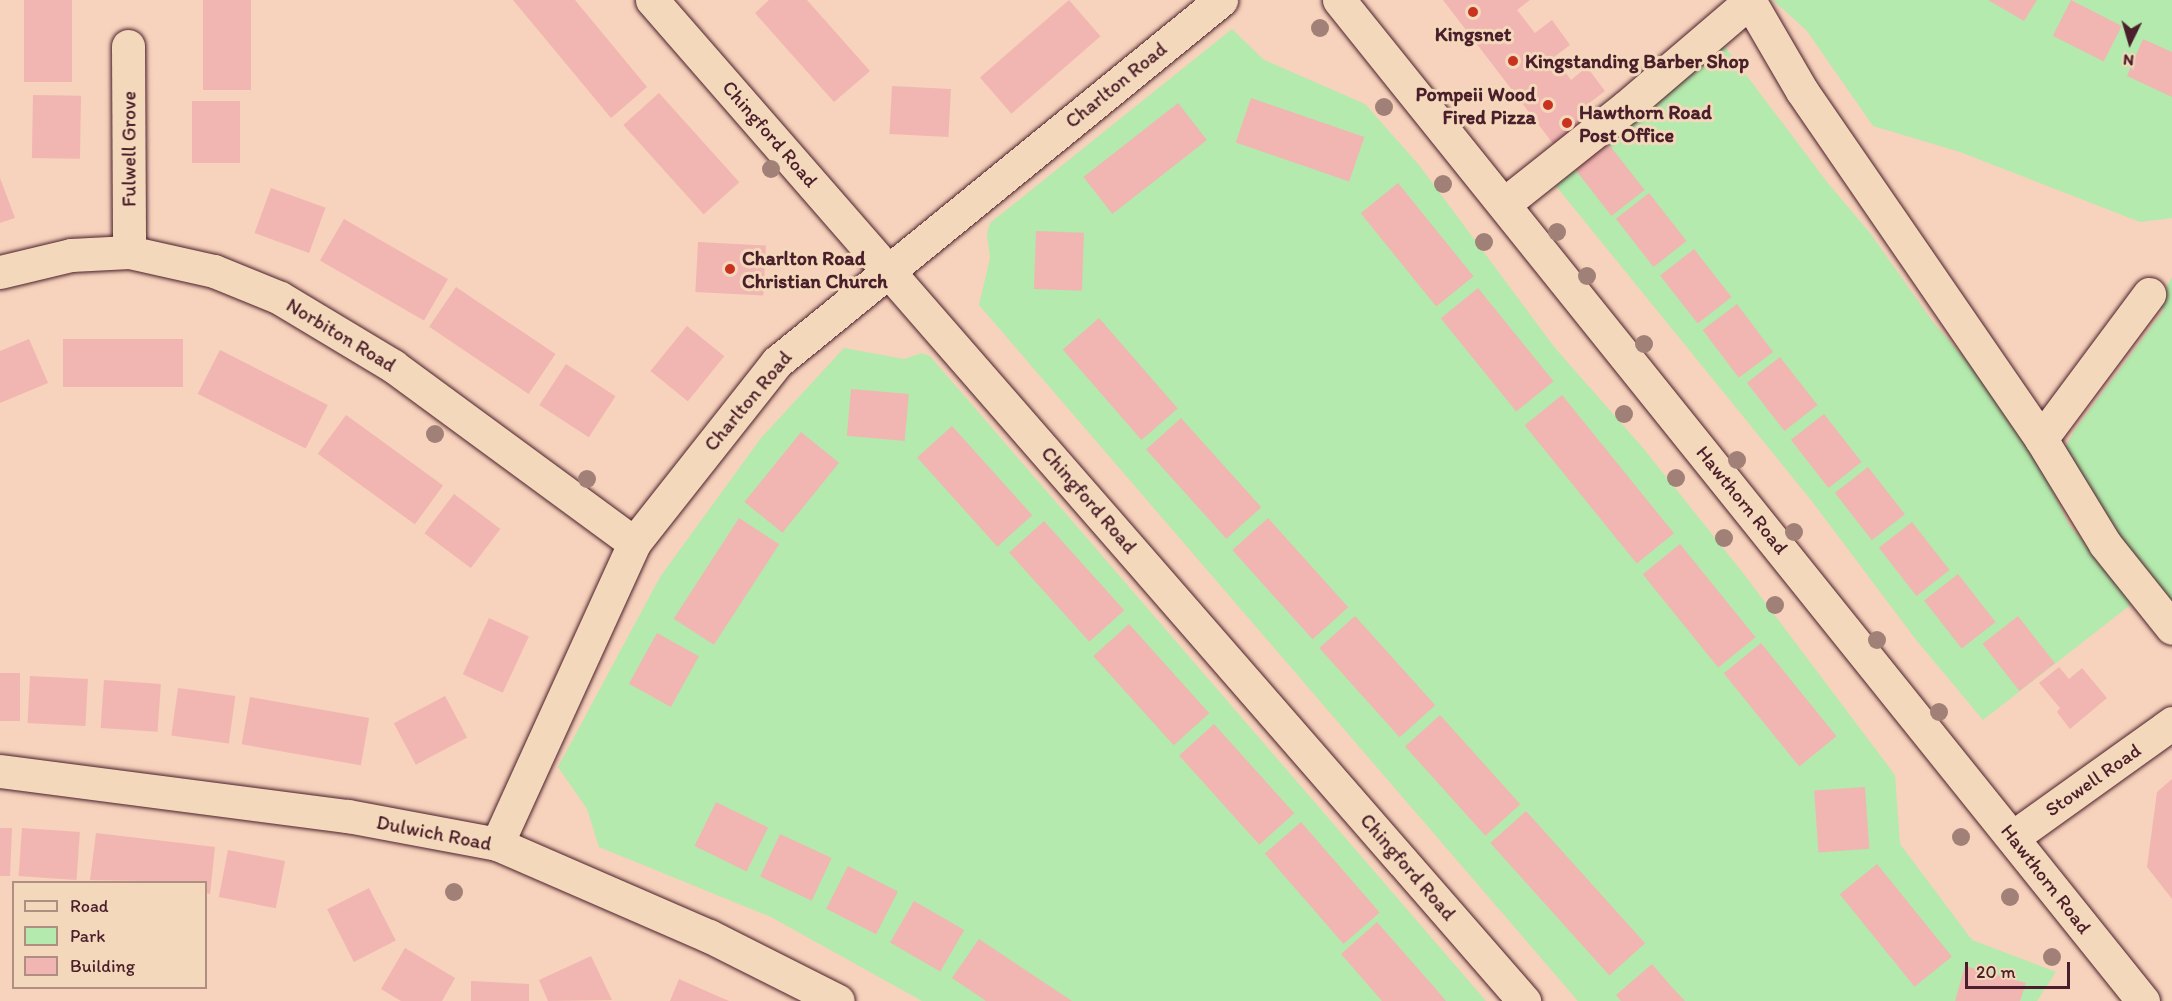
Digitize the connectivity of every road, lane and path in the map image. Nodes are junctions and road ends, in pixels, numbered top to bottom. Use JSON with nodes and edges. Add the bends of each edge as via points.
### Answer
{"nodes":[{"id":1,"x":652,"y":0,"type":"edge"},
{"id":2,"x":1221,"y":0,"type":"edge"},
{"id":3,"x":1339,"y":0,"type":"edge"},
{"id":4,"x":1749,"y":0,"type":"edge"},
{"id":5,"x":128,"y":46,"type":"dead end"},
{"id":6,"x":1504,"y":204,"type":"junction"},
{"id":7,"x":129,"y":252,"type":"junction"},
{"id":8,"x":889,"y":269,"type":"junction"},
{"id":9,"x":0,"y":272,"type":"edge"},
{"id":10,"x":2149,"y":294,"type":"dead end"},
{"id":11,"x":2041,"y":440,"type":"junction"},
{"id":12,"x":634,"y":543,"type":"junction"},
{"id":13,"x":2172,"y":628,"type":"edge"},
{"id":14,"x":2172,"y":723,"type":"edge"},
{"id":15,"x":0,"y":771,"type":"edge"},
{"id":16,"x":2013,"y":837,"type":"junction"},
{"id":17,"x":497,"y":844,"type":"junction"},
{"id":18,"x":838,"y":1001,"type":"edge"},
{"id":19,"x":1524,"y":1001,"type":"edge"},
{"id":20,"x":2143,"y":1001,"type":"edge"}],
"edges":[{"from":1,"to":8,"type":"street","name":"Chingford Road"},
{"from":2,"to":8,"type":"street","name":"Charlton Road"},
{"from":3,"to":6,"type":"street","name":"Hawthorn Road"},
{"from":4,"to":6,"type":"street","via":[[1626,107]]},
{"from":4,"to":11,"type":"street","via":[[1802,91]]},
{"from":5,"to":7,"type":"street","name":"Fulwell Grove"},
{"from":6,"to":16,"type":"street","name":"Hawthorn Road"},
{"from":7,"to":9,"type":"street","name":"Norbiton Road","via":[[71,255]]},
{"from":7,"to":12,"type":"street","name":"Norbiton Road","via":[[214,271],[280,298],[393,366]]},
{"from":8,"to":12,"type":"street","name":"Charlton Road","via":[[777,362]]},
{"from":8,"to":19,"type":"street","name":"Chingford Road"},
{"from":10,"to":11,"type":"street"},
{"from":11,"to":13,"type":"street","via":[[2105,544]]},
{"from":12,"to":17,"type":"street","name":"Charlton Road"},
{"from":14,"to":16,"type":"street","name":"Stowell Road"},
{"from":15,"to":17,"type":"street","name":"Dulwich Road","via":[[348,816]]},
{"from":16,"to":20,"type":"street","name":"Hawthorn Road"},
{"from":17,"to":18,"type":"street","name":"Dulwich Road","via":[[709,936]]}]}
